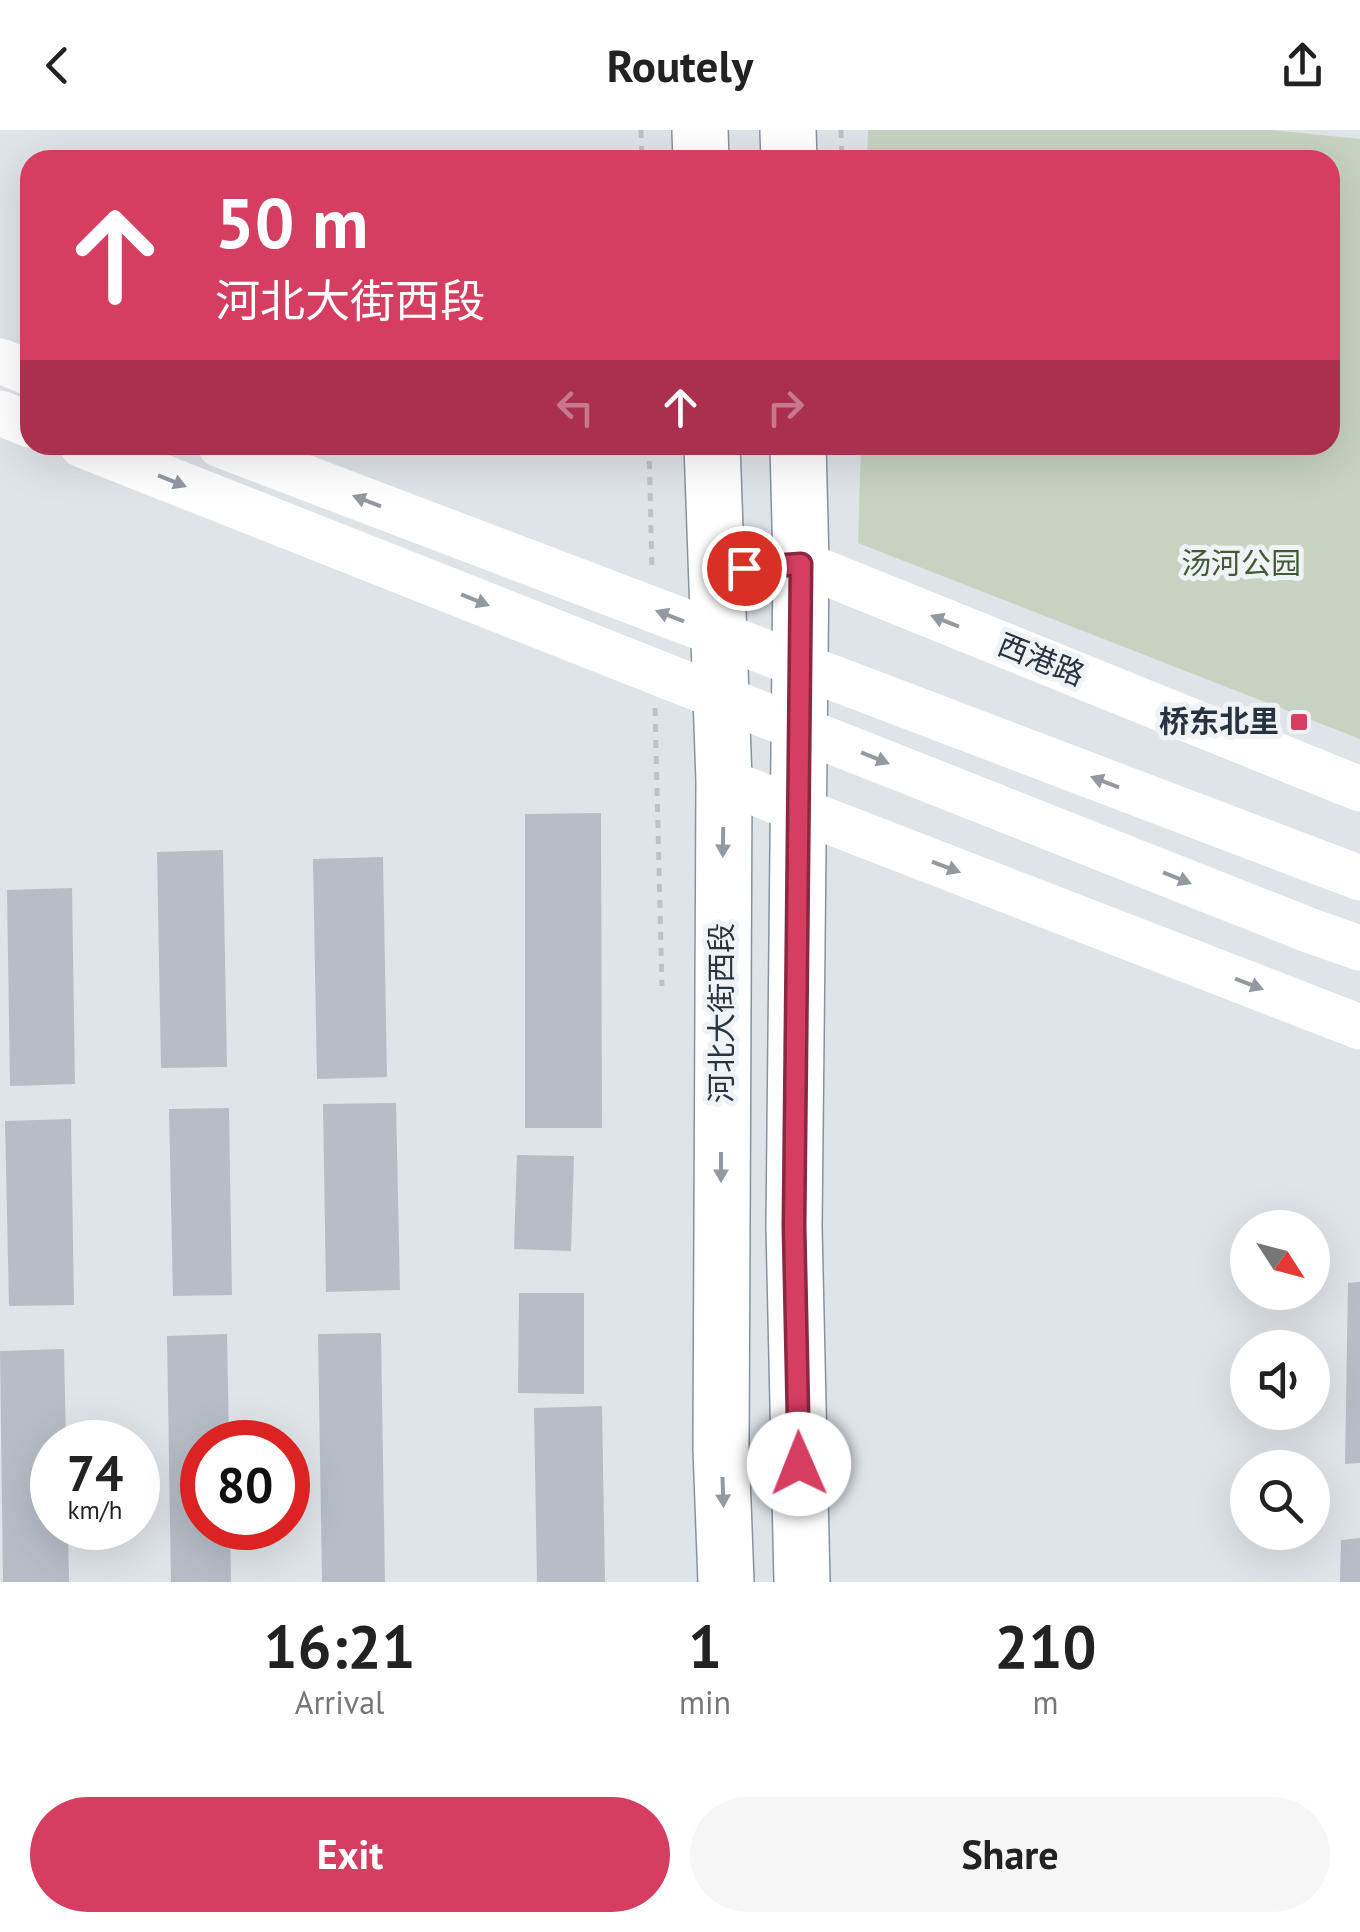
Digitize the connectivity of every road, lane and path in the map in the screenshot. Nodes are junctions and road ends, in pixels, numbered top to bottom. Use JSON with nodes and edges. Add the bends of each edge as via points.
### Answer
{"nodes":[{"id":1,"x":107,"y":455,"type":"edge"},
{"id":2,"x":246,"y":455,"type":"edge"},
{"id":3,"x":649,"y":455,"type":"edge"},
{"id":4,"x":712,"y":455,"type":"edge"},
{"id":5,"x":798,"y":455,"type":"edge"},
{"id":6,"x":801,"y":564,"type":"junction"},
{"id":7,"x":716,"y":570,"type":"junction"},
{"id":8,"x":652,"y":580,"type":"dead end"},
{"id":9,"x":655,"y":696,"type":"dead end"},
{"id":10,"x":724,"y":781,"type":"junction"},
{"id":11,"x":1360,"y":789,"type":"edge"},
{"id":12,"x":797,"y":811,"type":"junction"},
{"id":13,"x":1360,"y":878,"type":"edge"},
{"id":14,"x":1360,"y":948,"type":"edge"},
{"id":15,"x":662,"y":986,"type":"dead end"},
{"id":16,"x":1360,"y":1028,"type":"edge"},
{"id":17,"x":726,"y":1582,"type":"edge"},
{"id":18,"x":802,"y":1582,"type":"edge"}],
"edges":[{"from":1,"to":14,"type":"main road","one_way":true,"bridge":true},
{"from":13,"to":2,"type":"main road","one_way":true,"bridge":true},
{"from":3,"to":8,"type":"path"},
{"from":4,"to":7,"type":"highway","name":"河北大街西段"},
{"from":5,"to":6,"type":"highway"},
{"from":6,"to":7,"type":"main road","name":"西港路"},
{"from":11,"to":6,"type":"main road","name":"西港路","one_way":true},
{"from":6,"to":12,"type":"highway"},
{"from":7,"to":10,"type":"highway","name":"河北大街西段"},
{"from":9,"to":15,"type":"path"},
{"from":10,"to":12,"type":"main road"},
{"from":10,"to":17,"type":"highway","name":"河北大街西段","one_way":true},
{"from":12,"to":16,"type":"main road","one_way":true},
{"from":12,"to":18,"type":"highway","via":[[794,1226]]}]}
